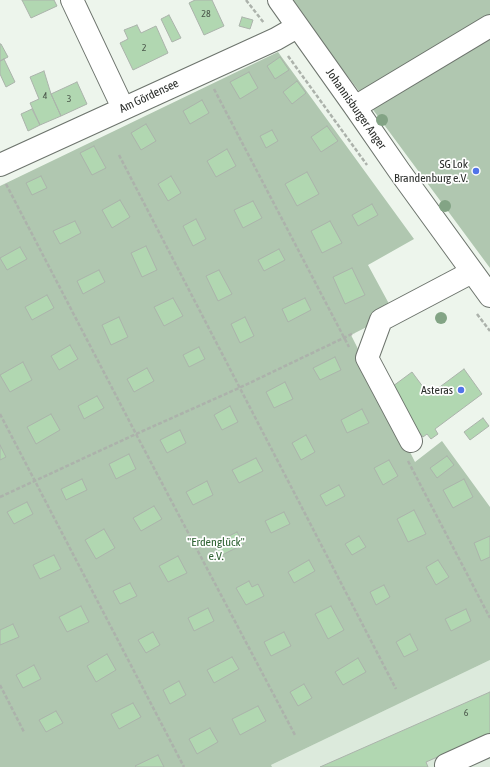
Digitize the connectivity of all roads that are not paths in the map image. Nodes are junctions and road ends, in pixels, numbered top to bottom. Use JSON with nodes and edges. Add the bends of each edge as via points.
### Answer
{"nodes":[{"id":1,"x":72,"y":0,"type":"edge"},
{"id":2,"x":279,"y":0,"type":"edge"},
{"id":3,"x":298,"y":26,"type":"junction"},
{"id":4,"x":490,"y":26,"type":"edge"},
{"id":5,"x":355,"y":107,"type":"junction"},
{"id":6,"x":123,"y":108,"type":"junction"},
{"id":7,"x":2,"y":172,"type":"edge"},
{"id":8,"x":472,"y":272,"type":"junction"},
{"id":9,"x":490,"y":296,"type":"edge"},
{"id":10,"x":408,"y":449,"type":"road end"},
{"id":11,"x":490,"y":745,"type":"edge"},
{"id":12,"x":446,"y":765,"type":"dead end"}],
"edges":[{"from":1,"to":6,"type":"street"},
{"from":2,"to":3,"type":"street","name":"Johannisburger Anger"},
{"from":3,"to":5,"type":"street","name":"Johannisburger Anger"},
{"from":3,"to":6,"type":"street","name":"Am Gördensee","via":[[276,39]]},
{"from":4,"to":5,"type":"street"},
{"from":5,"to":8,"type":"street","name":"Johannisburger Anger"},
{"from":6,"to":7,"type":"street","name":"Am Gördensee"},
{"from":8,"to":9,"type":"street","name":"Johannisburger Anger"},
{"from":8,"to":10,"type":"street","via":[[381,320],[367,358]]},
{"from":11,"to":12,"type":"street"}]}
